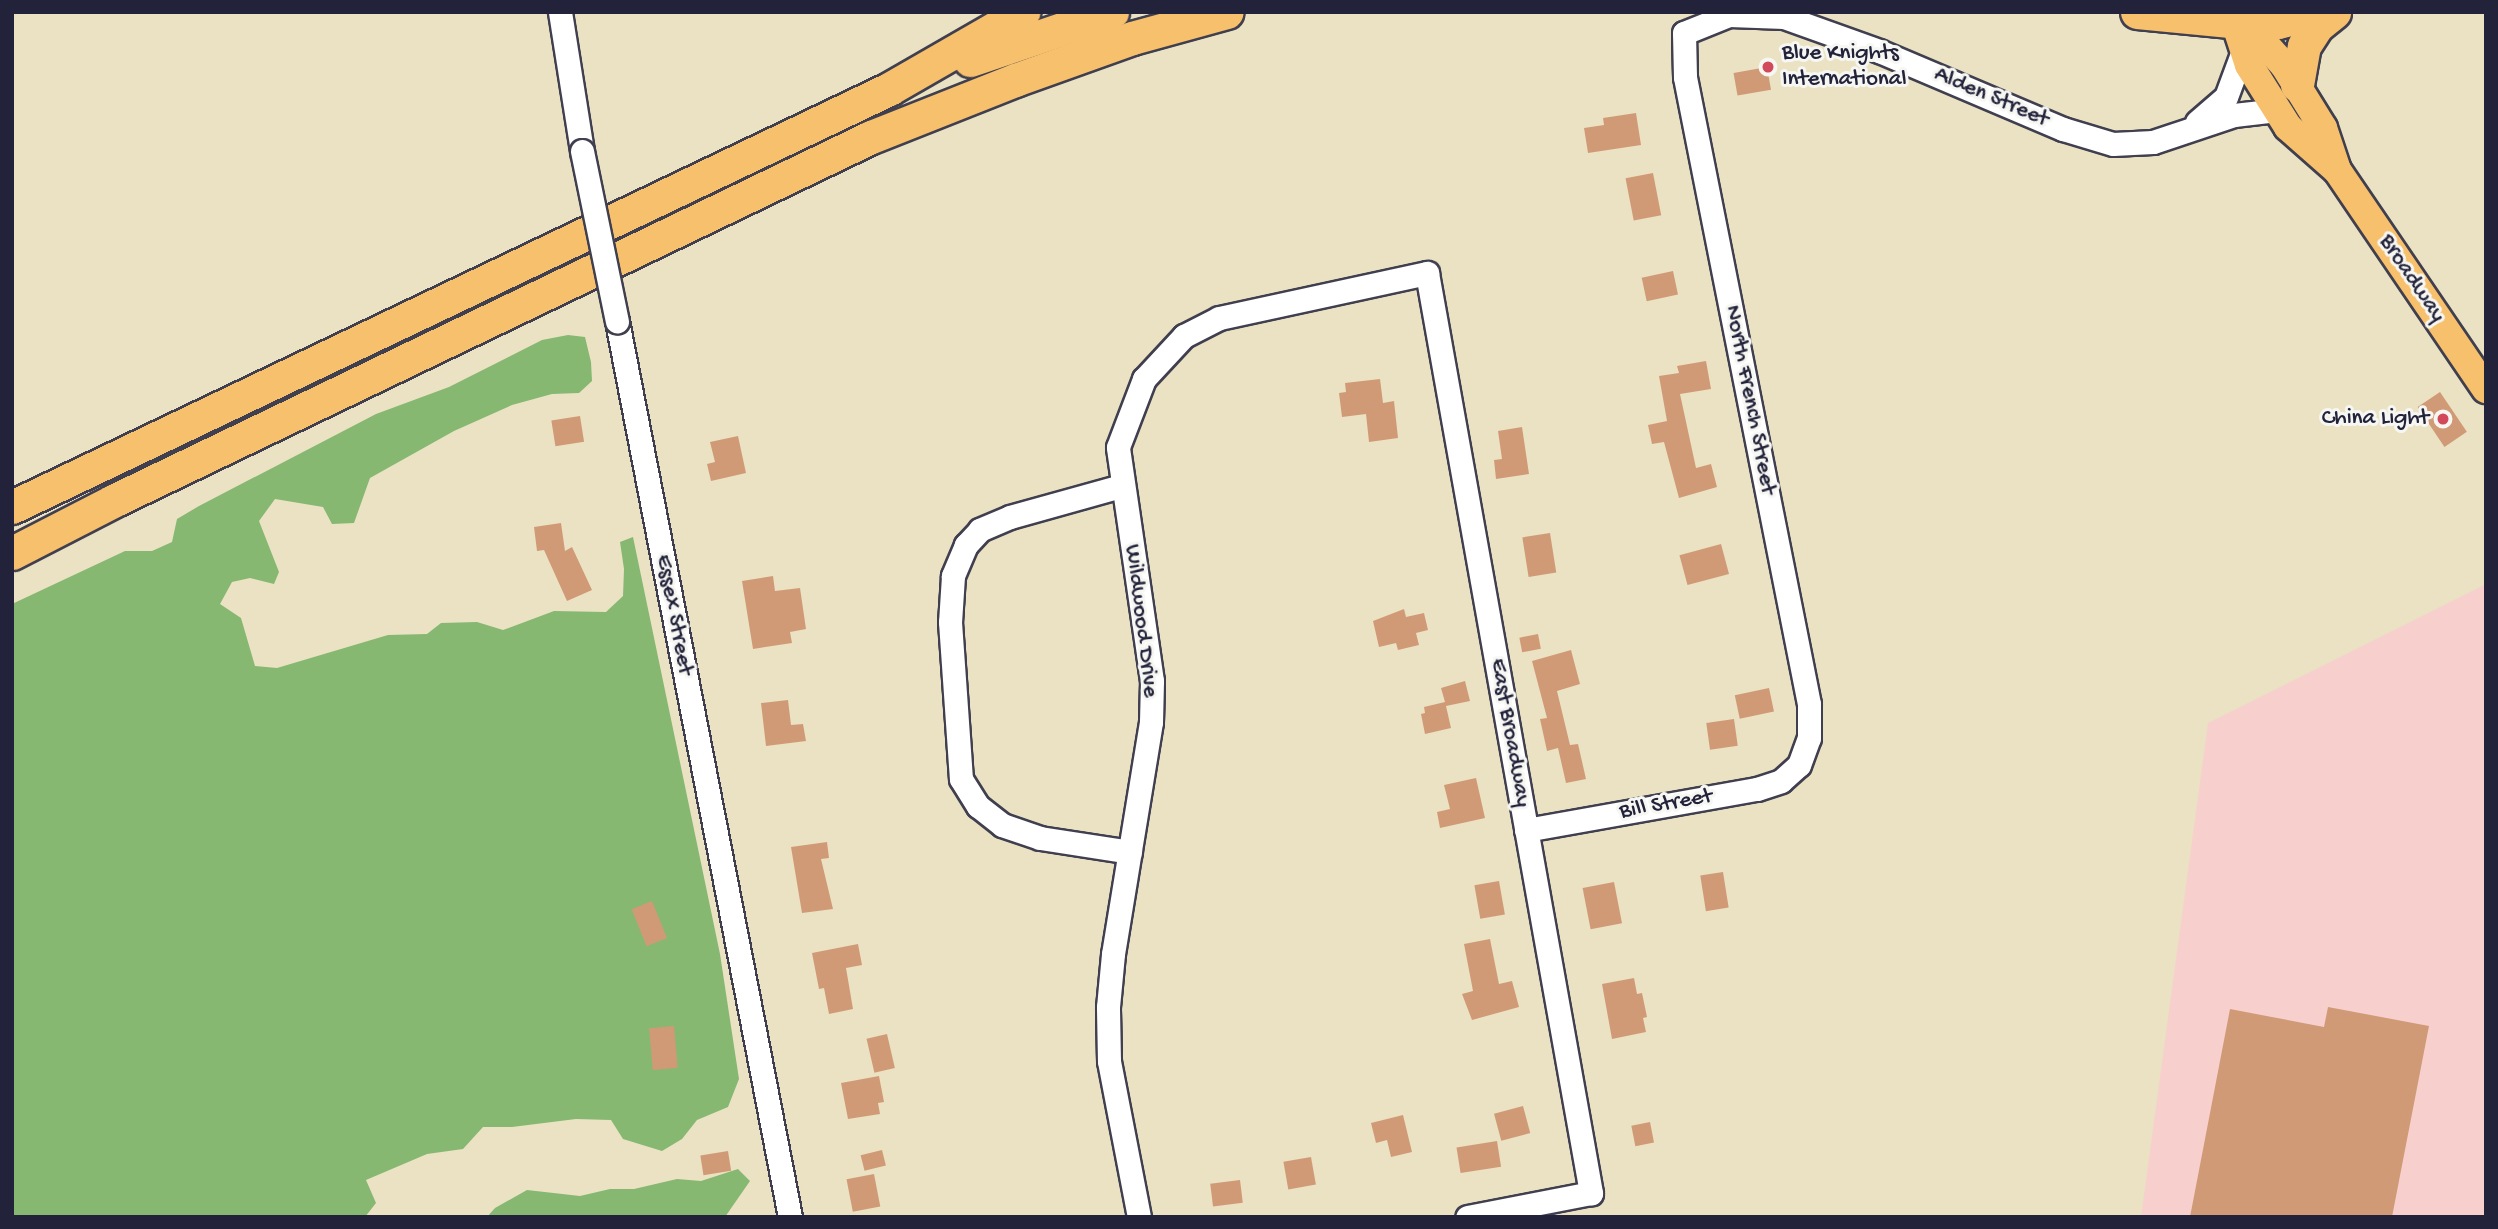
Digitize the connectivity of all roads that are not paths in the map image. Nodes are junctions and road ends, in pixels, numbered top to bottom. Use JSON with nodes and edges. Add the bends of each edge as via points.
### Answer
{"nodes":[{"id":1,"x":560,"y":12,"type":"edge"},
{"id":2,"x":1023,"y":12,"type":"edge"},
{"id":3,"x":1112,"y":12,"type":"edge"},
{"id":4,"x":1227,"y":12,"type":"edge"},
{"id":5,"x":2137,"y":12,"type":"edge"},
{"id":6,"x":2319,"y":12,"type":"edge"},
{"id":7,"x":2334,"y":12,"type":"edge"},
{"id":8,"x":2236,"y":28,"type":"edge"},
{"id":9,"x":1684,"y":33,"type":"joint"},
{"id":10,"x":889,"y":89,"type":"junction"},
{"id":11,"x":2287,"y":98,"type":"junction"},
{"id":12,"x":2180,"y":133,"type":"junction"},
{"id":13,"x":1427,"y":273,"type":"joint"},
{"id":14,"x":2486,"y":389,"type":"edge"},
{"id":15,"x":1121,"y":486,"type":"junction"},
{"id":16,"x":12,"y":507,"type":"edge"},
{"id":17,"x":12,"y":553,"type":"edge"},
{"id":18,"x":1799,"y":765,"type":"joint"},
{"id":19,"x":1526,"y":830,"type":"junction"},
{"id":20,"x":1130,"y":852,"type":"junction"},
{"id":21,"x":790,"y":1217,"type":"edge"},
{"id":22,"x":1139,"y":1217,"type":"edge"},
{"id":23,"x":1467,"y":1217,"type":"edge"}],
"edges":[{"from":1,"to":21,"type":"street","name":"Essex Street","bridge":true,"via":[[582,151]]},
{"from":2,"to":10,"type":"highway"},
{"from":3,"to":10,"type":"highway"},
{"from":4,"to":17,"type":"highway","via":[[1132,38],[871,138]]},
{"from":5,"to":8,"type":"highway"},
{"from":6,"to":8,"type":"highway"},
{"from":7,"to":11,"type":"highway","via":[[2304,46]]},
{"from":8,"to":11,"type":"main road","name":"Broadway","via":[[2269,49]]},
{"from":8,"to":12,"type":"street","name":"Alden Street","via":[[2225,97]]},
{"from":9,"to":12,"type":"street","name":"Alden Street","via":[[1728,15],[1784,17],[2098,141],[2142,144]]},
{"from":9,"to":18,"type":"street","name":"North French Street","via":[[1685,77],[1809,704],[1809,737]]},
{"from":10,"to":16,"type":"highway"},
{"from":11,"to":12,"type":"street","name":"Alden Street"},
{"from":11,"to":14,"type":"main road","name":"Broadway","via":[[2323,128],[2337,170]]},
{"from":13,"to":15,"type":"street","name":"Wildwood Drive","via":[[1219,318],[1184,336],[1144,379],[1134,400],[1118,447]]},
{"from":13,"to":19,"type":"street","name":"East Broadway"},
{"from":15,"to":20,"type":"street","name":"Wildwood Drive","via":[[1152,681]]},
{"from":15,"to":20,"type":"street","via":[[980,530],[966,545],[953,576],[950,622],[961,779],[978,806],[1002,825],[1040,838]]},
{"from":18,"to":19,"type":"street","name":"Bill Street","via":[[1781,781],[1757,789]]},
{"from":19,"to":23,"type":"street","name":"East Broadway","via":[[1591,1193]]},
{"from":20,"to":22,"type":"street","name":"Wildwood Drive","via":[[1113,954],[1109,1061]]}]}
